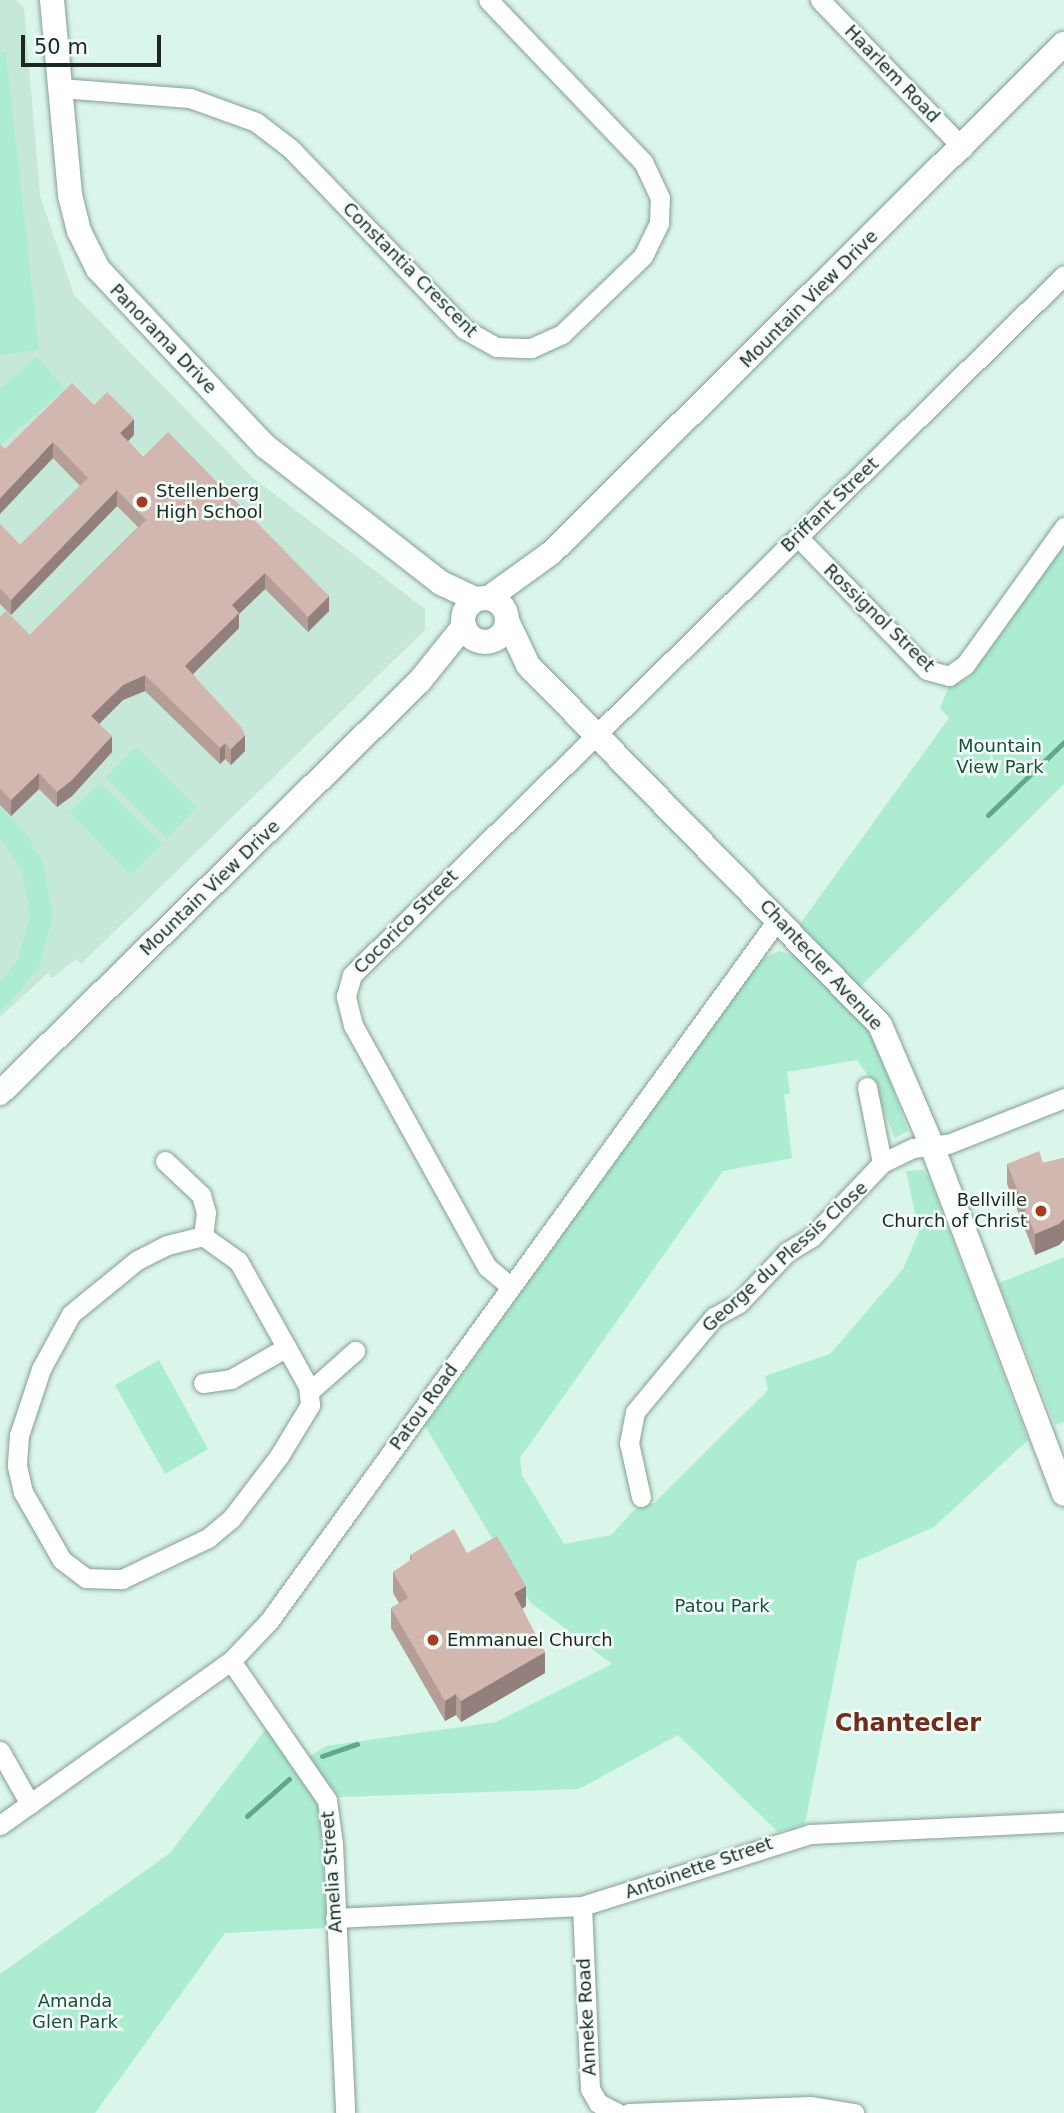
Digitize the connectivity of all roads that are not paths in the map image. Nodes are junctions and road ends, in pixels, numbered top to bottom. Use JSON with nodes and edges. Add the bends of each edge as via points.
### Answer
{"nodes":[{"id":1,"x":52,"y":0,"type":"edge"},
{"id":2,"x":488,"y":0,"type":"edge"},
{"id":3,"x":820,"y":0,"type":"edge"},
{"id":4,"x":1064,"y":44,"type":"edge"},
{"id":5,"x":60,"y":88,"type":"junction"},
{"id":6,"x":963,"y":148,"type":"junction"},
{"id":7,"x":1063,"y":280,"type":"edge"},
{"id":8,"x":1064,"y":527,"type":"edge"},
{"id":9,"x":798,"y":537,"type":"junction"},
{"id":10,"x":484,"y":612,"type":"junction"},
{"id":11,"x":484,"y":642,"type":"junction"},
{"id":12,"x":528,"y":665,"type":"junction"},
{"id":13,"x":419,"y":682,"type":"junction"},
{"id":14,"x":597,"y":734,"type":"junction"},
{"id":15,"x":778,"y":919,"type":"junction"},
{"id":16,"x":867,"y":1087,"type":"dead end"},
{"id":17,"x":0,"y":1093,"type":"edge"},
{"id":18,"x":1064,"y":1098,"type":"edge"},
{"id":19,"x":932,"y":1146,"type":"junction"},
{"id":20,"x":165,"y":1161,"type":"dead end"},
{"id":21,"x":882,"y":1163,"type":"junction"},
{"id":22,"x":203,"y":1236,"type":"junction"},
{"id":23,"x":511,"y":1287,"type":"junction"},
{"id":24,"x":287,"y":1348,"type":"junction"},
{"id":25,"x":355,"y":1351,"type":"dead end"},
{"id":26,"x":203,"y":1383,"type":"dead end"},
{"id":27,"x":309,"y":1392,"type":"junction"},
{"id":28,"x":9,"y":1433,"type":"edge"},
{"id":29,"x":1064,"y":1494,"type":"edge"},
{"id":30,"x":641,"y":1497,"type":"dead end"},
{"id":31,"x":231,"y":1661,"type":"junction"},
{"id":32,"x":0,"y":1751,"type":"edge"},
{"id":33,"x":30,"y":1804,"type":"junction"},
{"id":34,"x":1064,"y":1822,"type":"edge"},
{"id":35,"x":0,"y":1825,"type":"edge"},
{"id":36,"x":582,"y":1906,"type":"junction"},
{"id":37,"x":335,"y":1918,"type":"junction"},
{"id":38,"x":345,"y":2113,"type":"edge"},
{"id":39,"x":618,"y":2113,"type":"edge"},
{"id":40,"x":629,"y":2113,"type":"edge"},
{"id":41,"x":854,"y":2113,"type":"edge"}],
"edges":[{"from":1,"to":5,"type":"street","name":"Panorama Drive"},
{"from":2,"to":5,"type":"street","name":"Constantia Crescent","via":[[643,162],[660,198],[659,223],[643,256],[562,334],[531,348],[496,348],[464,329],[291,149],[256,122],[190,98]]},
{"from":3,"to":6,"type":"street","name":"Haarlem Road"},
{"from":4,"to":6,"type":"street","name":"Mountain View Drive"},
{"from":5,"to":10,"type":"street","name":"Panorama Drive","via":[[74,213],[87,248],[112,287],[265,446]]},
{"from":6,"to":10,"type":"street","name":"Mountain View Drive","via":[[551,552]]},
{"from":7,"to":9,"type":"street","name":"Briffant Street"},
{"from":8,"to":9,"type":"street","name":"Rossignol Street","via":[[965,665],[948,676],[927,670]]},
{"from":9,"to":14,"type":"street","name":"Briffant Street"},
{"from":10,"to":11,"type":"street","name":"Panorama Drive","via":[[474,639]]},
{"from":10,"to":12,"type":"street","name":"Chantecler Avenue"},
{"from":10,"to":13,"type":"street","name":"Mountain View Drive"},
{"from":11,"to":12,"type":"street","name":"Chantecler Avenue","via":[[503,656]]},
{"from":11,"to":13,"type":"street","name":"Mountain View Drive"},
{"from":12,"to":14,"type":"street","name":"Chantecler Avenue"},
{"from":13,"to":17,"type":"street","name":"Mountain View Drive"},
{"from":14,"to":15,"type":"street","name":"Chantecler Avenue"},
{"from":14,"to":23,"type":"street","name":"Cocorico Street","via":[[359,967],[346,996],[353,1025],[487,1267]]},
{"from":15,"to":19,"type":"street","name":"Chantecler Avenue","via":[[880,1025]]},
{"from":15,"to":23,"type":"street","name":"Patou Road"},
{"from":16,"to":21,"type":"street"},
{"from":18,"to":19,"type":"street","name":"George du Plessis Close"},
{"from":19,"to":21,"type":"street","name":"George du Plessis Close","via":[[914,1148]]},
{"from":19,"to":29,"type":"street","name":"Chantecler Avenue"},
{"from":20,"to":22,"type":"street","via":[[201,1195],[206,1212]]},
{"from":21,"to":30,"type":"street","name":"George du Plessis Close","via":[[811,1237],[787,1252],[739,1303],[715,1317],[640,1402],[629,1443]]},
{"from":22,"to":24,"type":"street","via":[[238,1261]]},
{"from":22,"to":28,"type":"street","via":[[167,1245],[136,1261],[71,1314]]},
{"from":23,"to":31,"type":"street","name":"Patou Road","via":[[270,1621]]},
{"from":24,"to":26,"type":"street","via":[[231,1379]]},
{"from":24,"to":27,"type":"street"},
{"from":25,"to":27,"type":"street"},
{"from":27,"to":28,"type":"street","via":[[307,1413],[231,1519],[169,1560],[110,1581],[86,1578],[62,1560],[23,1492]]},
{"from":31,"to":33,"type":"street","name":"Patou Road"},
{"from":31,"to":37,"type":"street","name":"Amelia Street","via":[[327,1800]]},
{"from":32,"to":33,"type":"street"},
{"from":33,"to":35,"type":"street","name":"Patou Road"},
{"from":34,"to":36,"type":"street","name":"Antoinette Street","via":[[810,1834]]},
{"from":36,"to":37,"type":"street","name":"Antoinette Street"},
{"from":36,"to":39,"type":"street","name":"Anneke Road","via":[[590,2089],[598,2103]]},
{"from":37,"to":38,"type":"street","name":"Amelia Street"},
{"from":40,"to":41,"type":"street","via":[[810,2106]]}]}
